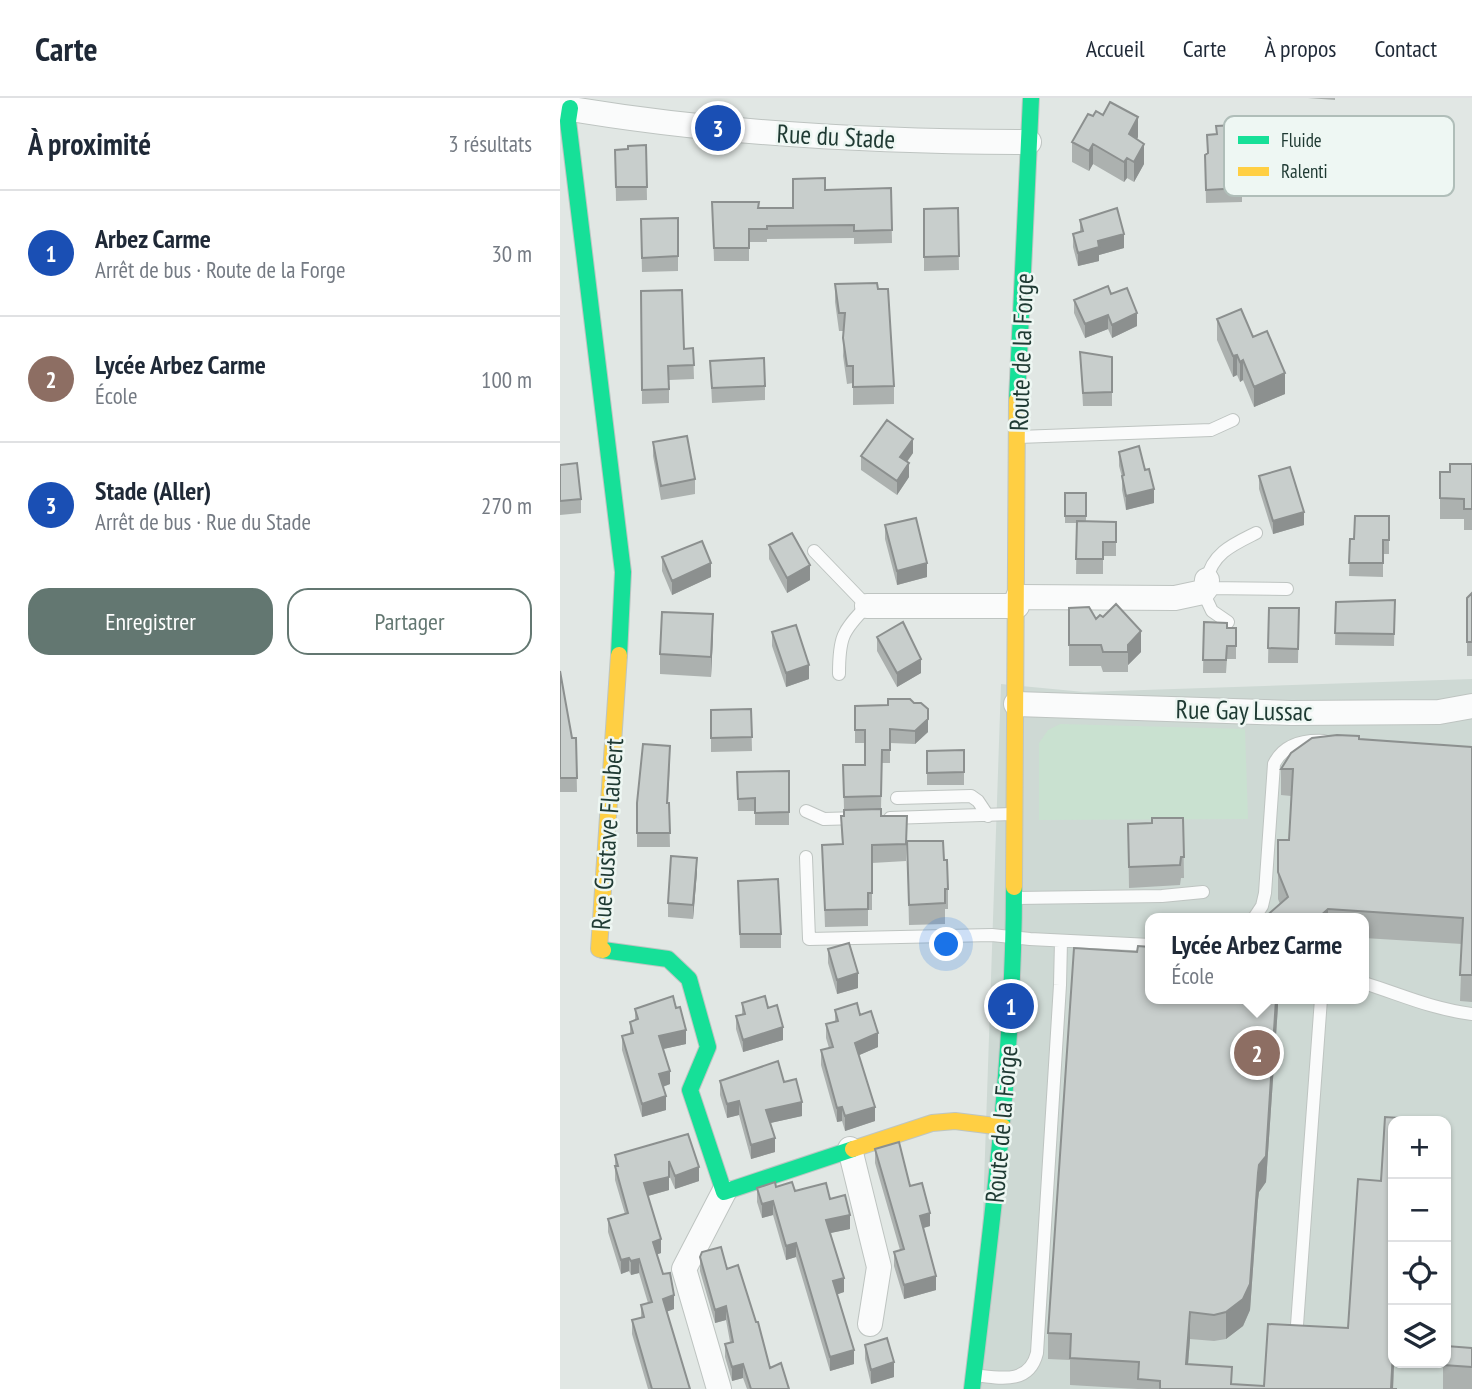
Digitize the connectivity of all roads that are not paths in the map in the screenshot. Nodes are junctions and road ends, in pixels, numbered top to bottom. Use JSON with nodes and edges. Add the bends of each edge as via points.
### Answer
{"nodes":[{"id":1,"x":1031,"y":98,"type":"edge"},
{"id":2,"x":565,"y":107,"type":"edge"},
{"id":3,"x":1029,"y":142,"type":"junction"},
{"id":4,"x":1233,"y":420,"type":"dead end"},
{"id":5,"x":1017,"y":437,"type":"junction"},
{"id":6,"x":1256,"y":533,"type":"dead end"},
{"id":7,"x":814,"y":551,"type":"dead end"},
{"id":8,"x":1206,"y":587,"type":"junction"},
{"id":9,"x":1287,"y":589,"type":"dead end"},
{"id":10,"x":1018,"y":601,"type":"junction"},
{"id":11,"x":867,"y":606,"type":"junction"},
{"id":12,"x":1228,"y":622,"type":"edge"},
{"id":13,"x":839,"y":674,"type":"dead end"},
{"id":14,"x":1016,"y":704,"type":"junction"},
{"id":15,"x":1472,"y":706,"type":"edge"},
{"id":16,"x":1338,"y":741,"type":"edge"},
{"id":17,"x":897,"y":798,"type":"dead end"},
{"id":18,"x":806,"y":811,"type":"dead end"},
{"id":19,"x":1016,"y":814,"type":"junction"},
{"id":20,"x":988,"y":816,"type":"junction"},
{"id":21,"x":806,"y":857,"type":"dead end"},
{"id":22,"x":1203,"y":892,"type":"dead end"},
{"id":23,"x":1015,"y":898,"type":"junction"},
{"id":24,"x":1257,"y":913,"type":"edge"},
{"id":25,"x":1015,"y":938,"type":"junction"},
{"id":26,"x":1061,"y":941,"type":"junction"},
{"id":27,"x":1145,"y":945,"type":"edge"},
{"id":28,"x":1369,"y":985,"type":"edge"},
{"id":29,"x":1321,"y":1004,"type":"edge"},
{"id":30,"x":1472,"y":1014,"type":"edge"},
{"id":31,"x":1003,"y":1127,"type":"junction"},
{"id":32,"x":850,"y":1149,"type":"junction"},
{"id":33,"x":724,"y":1192,"type":"junction"},
{"id":34,"x":870,"y":1324,"type":"dead end"},
{"id":35,"x":1297,"y":1325,"type":"edge"},
{"id":36,"x":973,"y":1382,"type":"edge"},
{"id":37,"x":1011,"y":1384,"type":"edge"},
{"id":38,"x":719,"y":1389,"type":"edge"}],
"edges":[{"from":1,"to":3,"type":"street","name":"Route de la Forge"},
{"from":2,"to":3,"type":"street","name":"Rue du Stade","via":[[770,134]]},
{"from":2,"to":33,"type":"street","name":"Rue Gustave Flaubert","via":[[623,572],[599,949],[667,959],[689,979],[708,1047],[690,1090]]},
{"from":3,"to":5,"type":"street","name":"Route de la Forge"},
{"from":4,"to":5,"type":"lane","via":[[1211,430]]},
{"from":5,"to":10,"type":"street","name":"Route de la Forge"},
{"from":6,"to":8,"type":"lane","via":[[1222,552],[1209,570]]},
{"from":7,"to":11,"type":"lane"},
{"from":8,"to":9,"type":"lane"},
{"from":8,"to":10,"type":"street","via":[[1175,598]]},
{"from":8,"to":12,"type":"lane","via":[[1212,611]]},
{"from":10,"to":11,"type":"street"},
{"from":10,"to":14,"type":"street","name":"Route de la Forge"},
{"from":11,"to":13,"type":"lane","via":[[842,638]]},
{"from":14,"to":15,"type":"street","name":"Rue Gay Lussac","via":[[1292,713],[1439,712]]},
{"from":14,"to":19,"type":"street","name":"Route de la Forge"},
{"from":16,"to":24,"type":"lane","via":[[1303,741],[1278,755],[1265,893]]},
{"from":17,"to":20,"type":"lane","via":[[971,796]]},
{"from":18,"to":20,"type":"lane","via":[[824,819]]},
{"from":19,"to":20,"type":"lane"},
{"from":19,"to":23,"type":"street","name":"Route de la Forge"},
{"from":21,"to":25,"type":"lane","via":[[809,939]]},
{"from":22,"to":23,"type":"lane"},
{"from":23,"to":25,"type":"street","name":"Route de la Forge"},
{"from":25,"to":26,"type":"lane"},
{"from":25,"to":31,"type":"street","name":"Route de la Forge"},
{"from":26,"to":27,"type":"lane"},
{"from":26,"to":37,"type":"lane","via":[[1037,1353],[1027,1371]]},
{"from":28,"to":30,"type":"lane","via":[[1443,1011]]},
{"from":29,"to":35,"type":"lane"},
{"from":31,"to":32,"type":"street","via":[[932,1123]]},
{"from":31,"to":36,"type":"street","name":"Route de la Forge"},
{"from":32,"to":33,"type":"street"},
{"from":32,"to":34,"type":"street","via":[[879,1267]]},
{"from":33,"to":38,"type":"street","via":[[684,1269]]},
{"from":36,"to":37,"type":"lane"}]}
